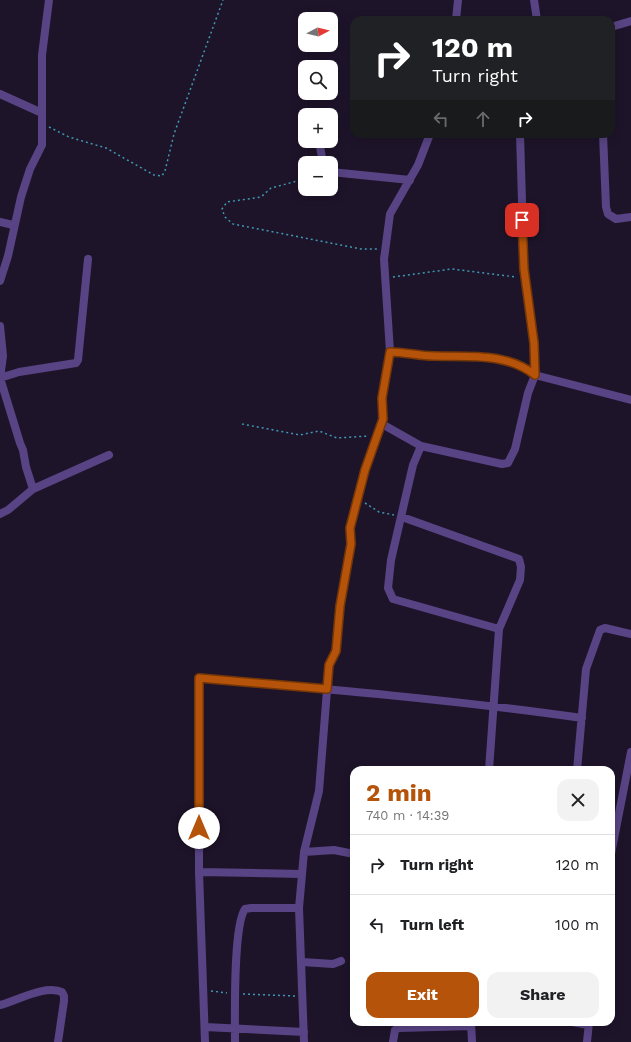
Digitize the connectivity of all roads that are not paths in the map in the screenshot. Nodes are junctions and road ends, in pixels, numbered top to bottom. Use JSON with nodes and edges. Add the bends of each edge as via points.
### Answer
{"nodes":[{"id":1,"x":40,"y":0,"type":"edge"},
{"id":2,"x":458,"y":0,"type":"edge"},
{"id":3,"x":534,"y":0,"type":"edge"},
{"id":4,"x":48,"y":3,"type":"edge"},
{"id":5,"x":456,"y":16,"type":"edge"},
{"id":6,"x":536,"y":16,"type":"edge"},
{"id":7,"x":631,"y":21,"type":"edge"},
{"id":8,"x":615,"y":26,"type":"edge"},
{"id":9,"x":0,"y":94,"type":"edge"},
{"id":10,"x":42,"y":113,"type":"junction"},
{"id":11,"x":428,"y":138,"type":"edge"},
{"id":12,"x":520,"y":138,"type":"edge"},
{"id":13,"x":603,"y":138,"type":"edge"},
{"id":14,"x":338,"y":173,"type":"edge"},
{"id":15,"x":410,"y":180,"type":"junction"},
{"id":16,"x":631,"y":217,"type":"edge"},
{"id":17,"x":0,"y":222,"type":"edge"},
{"id":18,"x":14,"y":225,"type":"junction"},
{"id":19,"x":88,"y":259,"type":"dead end"},
{"id":20,"x":0,"y":281,"type":"edge"},
{"id":21,"x":0,"y":326,"type":"edge"},
{"id":22,"x":390,"y":352,"type":"junction"},
{"id":23,"x":535,"y":375,"type":"junction"},
{"id":24,"x":0,"y":378,"type":"edge"},
{"id":25,"x":631,"y":400,"type":"edge"},
{"id":26,"x":382,"y":424,"type":"junction"},
{"id":27,"x":422,"y":446,"type":"junction"},
{"id":28,"x":109,"y":455,"type":"dead end"},
{"id":29,"x":33,"y":490,"type":"junction"},
{"id":30,"x":0,"y":514,"type":"edge"},
{"id":31,"x":402,"y":517,"type":"junction"},
{"id":32,"x":499,"y":629,"type":"junction"},
{"id":33,"x":631,"y":634,"type":"edge"},
{"id":34,"x":327,"y":689,"type":"junction"},
{"id":35,"x":494,"y":706,"type":"junction"},
{"id":36,"x":582,"y":718,"type":"junction"},
{"id":37,"x":631,"y":752,"type":"edge"},
{"id":38,"x":489,"y":766,"type":"edge"},
{"id":39,"x":577,"y":766,"type":"edge"},
{"id":40,"x":615,"y":822,"type":"edge"},
{"id":41,"x":304,"y":852,"type":"junction"},
{"id":42,"x":350,"y":853,"type":"edge"},
{"id":43,"x":198,"y":872,"type":"junction"},
{"id":44,"x":302,"y":874,"type":"junction"},
{"id":45,"x":299,"y":908,"type":"junction"},
{"id":46,"x":341,"y":961,"type":"dead end"},
{"id":47,"x":302,"y":962,"type":"junction"},
{"id":48,"x":0,"y":1005,"type":"edge"},
{"id":49,"x":421,"y":1026,"type":"edge"},
{"id":50,"x":471,"y":1026,"type":"edge"},
{"id":51,"x":588,"y":1026,"type":"edge"},
{"id":52,"x":205,"y":1027,"type":"junction"},
{"id":53,"x":235,"y":1028,"type":"junction"},
{"id":54,"x":304,"y":1032,"type":"junction"},
{"id":55,"x":58,"y":1042,"type":"edge"},
{"id":56,"x":205,"y":1042,"type":"edge"},
{"id":57,"x":235,"y":1042,"type":"edge"},
{"id":58,"x":304,"y":1042,"type":"edge"},
{"id":59,"x":393,"y":1042,"type":"edge"},
{"id":60,"x":472,"y":1042,"type":"edge"},
{"id":61,"x":587,"y":1042,"type":"edge"}],
"edges":[{"from":1,"to":4,"type":"street"},
{"from":2,"to":5,"type":"street"},
{"from":3,"to":6,"type":"street"},
{"from":4,"to":10,"type":"street","via":[[42,54]]},
{"from":7,"to":8,"type":"street"},
{"from":9,"to":10,"type":"street"},
{"from":10,"to":18,"type":"street","via":[[42,145],[30,169]]},
{"from":11,"to":15,"type":"street"},
{"from":12,"to":23,"type":"street","via":[[525,277],[534,343]]},
{"from":13,"to":16,"type":"street","via":[[608,214],[616,219]]},
{"from":14,"to":15,"type":"street"},
{"from":15,"to":22,"type":"street","via":[[390,214],[385,248]]},
{"from":17,"to":18,"type":"street"},
{"from":18,"to":20,"type":"street"},
{"from":19,"to":24,"type":"street","via":[[76,363],[19,372]]},
{"from":21,"to":24,"type":"street","via":[[4,356]]},
{"from":22,"to":23,"type":"street","via":[[433,356],[478,356],[525,367]]},
{"from":22,"to":26,"type":"street","via":[[382,398]]},
{"from":23,"to":25,"type":"street"},
{"from":23,"to":27,"type":"street","via":[[528,392],[515,449],[508,463],[478,460]]},
{"from":24,"to":29,"type":"street","via":[[24,450]]},
{"from":26,"to":27,"type":"street"},
{"from":26,"to":34,"type":"street","via":[[357,497],[350,528],[351,544],[340,606],[336,651],[329,665]]},
{"from":27,"to":31,"type":"street","via":[[413,465]]},
{"from":28,"to":29,"type":"street"},
{"from":29,"to":30,"type":"street"},
{"from":31,"to":32,"type":"street","via":[[391,560],[388,588],[393,599]]},
{"from":31,"to":32,"type":"street","via":[[520,559],[520,580]]},
{"from":32,"to":35,"type":"street"},
{"from":33,"to":36,"type":"street","via":[[605,628],[600,630],[586,669]]},
{"from":34,"to":35,"type":"street"},
{"from":34,"to":41,"type":"street","via":[[319,791]]},
{"from":34,"to":43,"type":"street","via":[[199,678]]},
{"from":35,"to":36,"type":"street"},
{"from":35,"to":38,"type":"street"},
{"from":36,"to":39,"type":"street"},
{"from":37,"to":40,"type":"street"},
{"from":41,"to":42,"type":"street","via":[[334,850]]},
{"from":41,"to":44,"type":"street"},
{"from":43,"to":44,"type":"street"},
{"from":43,"to":52,"type":"street"},
{"from":44,"to":45,"type":"street"},
{"from":45,"to":47,"type":"street"},
{"from":45,"to":53,"type":"street","via":[[245,909],[239,929]]},
{"from":46,"to":47,"type":"street","via":[[333,964]]},
{"from":47,"to":54,"type":"street"},
{"from":48,"to":55,"type":"street","via":[[38,992],[62,992],[64,1001]]},
{"from":49,"to":59,"type":"street","via":[[395,1030]]},
{"from":50,"to":60,"type":"street"},
{"from":51,"to":61,"type":"street"},
{"from":52,"to":53,"type":"street"},
{"from":52,"to":56,"type":"street"},
{"from":53,"to":54,"type":"street"},
{"from":53,"to":57,"type":"street"},
{"from":54,"to":58,"type":"street"}]}
